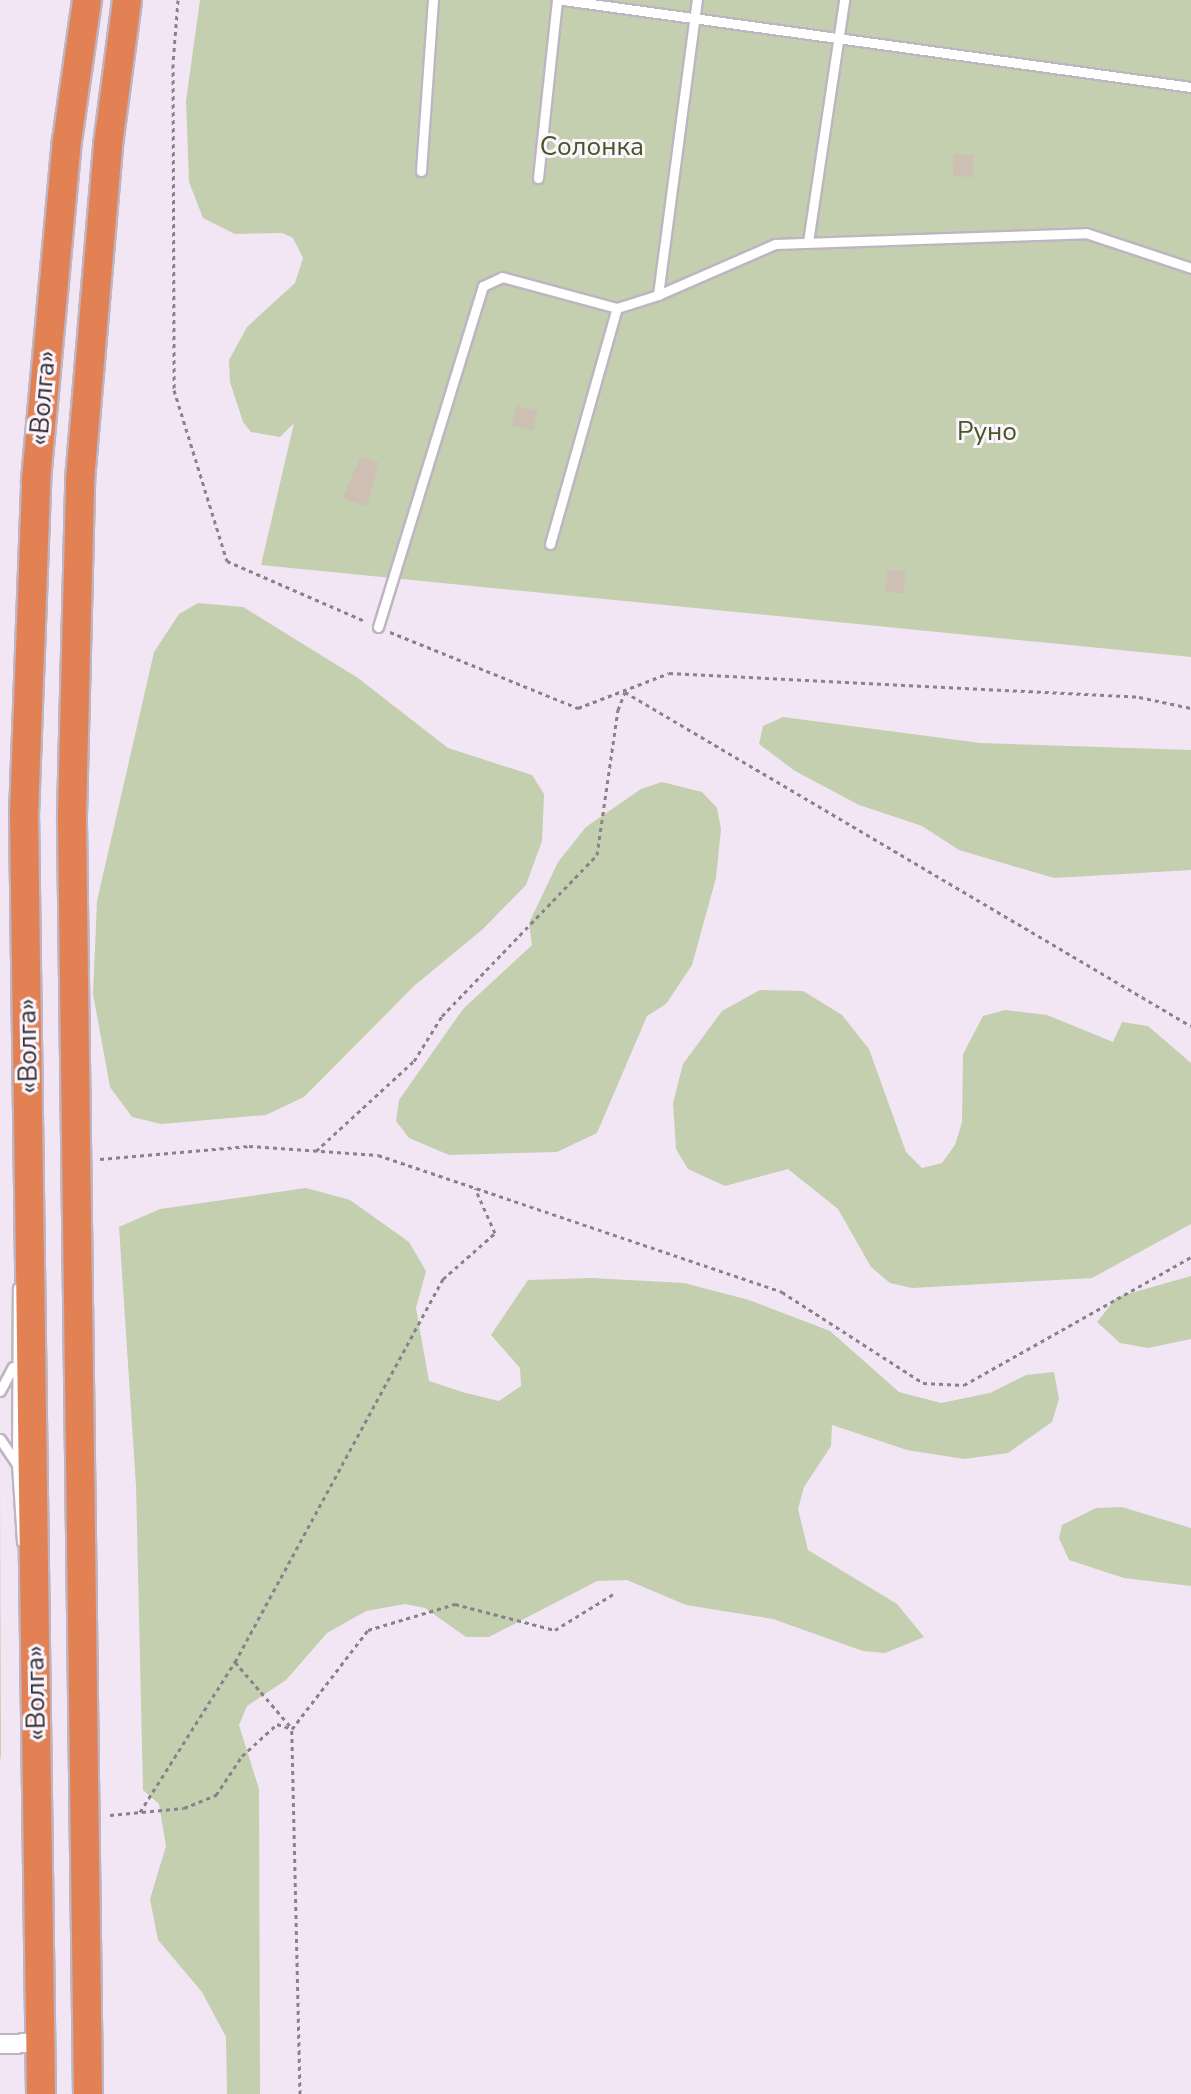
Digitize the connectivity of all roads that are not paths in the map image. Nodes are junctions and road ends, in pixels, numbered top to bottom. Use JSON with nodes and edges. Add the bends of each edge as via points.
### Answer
{"nodes":[{"id":1,"x":87,"y":0,"type":"edge"},
{"id":2,"x":127,"y":0,"type":"edge"},
{"id":3,"x":433,"y":0,"type":"edge"},
{"id":4,"x":560,"y":0,"type":"edge"},
{"id":5,"x":697,"y":0,"type":"edge"},
{"id":6,"x":844,"y":0,"type":"edge"},
{"id":7,"x":694,"y":17,"type":"junction"},
{"id":8,"x":836,"y":37,"type":"junction"},
{"id":9,"x":1191,"y":87,"type":"edge"},
{"id":10,"x":421,"y":171,"type":"dead end"},
{"id":11,"x":538,"y":178,"type":"dead end"},
{"id":12,"x":808,"y":242,"type":"junction"},
{"id":13,"x":1191,"y":268,"type":"edge"},
{"id":14,"x":658,"y":295,"type":"junction"},
{"id":15,"x":617,"y":308,"type":"junction"},
{"id":16,"x":550,"y":544,"type":"dead end"},
{"id":17,"x":378,"y":627,"type":"road end"},
{"id":18,"x":31,"y":1242,"type":"junction"},
{"id":19,"x":16,"y":1360,"type":"junction"},
{"id":20,"x":0,"y":1391,"type":"edge"},
{"id":21,"x":0,"y":1439,"type":"edge"},
{"id":22,"x":17,"y":1464,"type":"junction"},
{"id":23,"x":34,"y":1571,"type":"junction"},
{"id":24,"x":41,"y":2043,"type":"junction"},
{"id":25,"x":0,"y":2044,"type":"edge"},
{"id":26,"x":41,"y":2094,"type":"edge"},
{"id":27,"x":88,"y":2094,"type":"edge"}],
"edges":[{"from":1,"to":18,"type":"highway","name":"«Волга»","via":[[67,141],[36,480],[24,815]]},
{"from":2,"to":27,"type":"highway","name":"«Волга»","via":[[108,145],[80,480],[72,816]]},
{"from":3,"to":10,"type":"lane"},
{"from":4,"to":7,"type":"lane"},
{"from":4,"to":11,"type":"lane"},
{"from":5,"to":7,"type":"lane"},
{"from":6,"to":8,"type":"lane"},
{"from":7,"to":8,"type":"lane"},
{"from":7,"to":14,"type":"lane"},
{"from":8,"to":9,"type":"lane"},
{"from":8,"to":12,"type":"lane"},
{"from":12,"to":13,"type":"lane","via":[[1086,233]]},
{"from":12,"to":14,"type":"lane","via":[[775,244]]},
{"from":14,"to":15,"type":"lane"},
{"from":15,"to":16,"type":"lane"},
{"from":15,"to":17,"type":"lane","via":[[502,277],[483,286]]},
{"from":18,"to":19,"type":"lane","via":[[16,1298]]},
{"from":18,"to":23,"type":"highway","name":"«Волга»"},
{"from":19,"to":20,"type":"lane"},
{"from":19,"to":22,"type":"lane"},
{"from":21,"to":22,"type":"lane"},
{"from":22,"to":23,"type":"lane","via":[[21,1541]]},
{"from":23,"to":24,"type":"highway","name":"«Волга»"},
{"from":24,"to":25,"type":"street"},
{"from":24,"to":26,"type":"highway","name":"«Волга»"}]}
